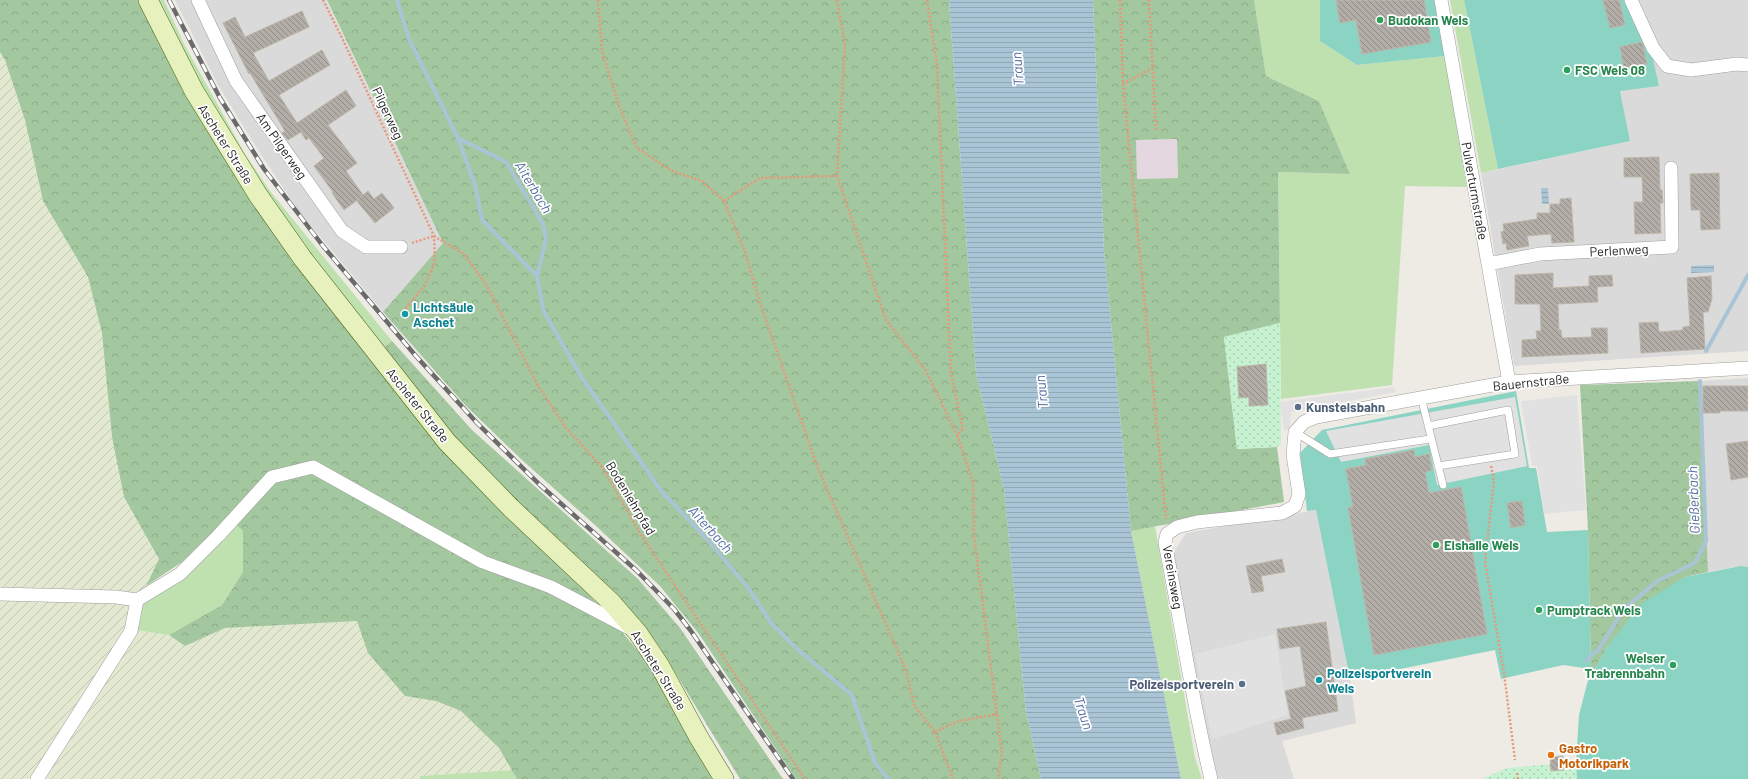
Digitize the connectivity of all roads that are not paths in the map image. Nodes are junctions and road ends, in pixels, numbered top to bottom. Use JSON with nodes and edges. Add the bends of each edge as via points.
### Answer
{"nodes":[{"id":1,"x":148,"y":0,"type":"edge"},
{"id":2,"x":198,"y":0,"type":"edge"},
{"id":3,"x":1441,"y":0,"type":"edge"},
{"id":4,"x":1631,"y":0,"type":"edge"},
{"id":5,"x":1748,"y":64,"type":"edge"},
{"id":6,"x":1671,"y":168,"type":"dead end"},
{"id":7,"x":401,"y":247,"type":"road end"},
{"id":8,"x":1488,"y":264,"type":"junction"},
{"id":9,"x":1748,"y":368,"type":"edge"},
{"id":10,"x":1510,"y":382,"type":"junction"},
{"id":11,"x":1421,"y":397,"type":"junction"},
{"id":12,"x":1428,"y":426,"type":"junction"},
{"id":13,"x":1295,"y":432,"type":"junction"},
{"id":14,"x":1430,"y":439,"type":"junction"},
{"id":15,"x":1438,"y":466,"type":"junction"},
{"id":16,"x":1443,"y":485,"type":"dead end"},
{"id":17,"x":0,"y":594,"type":"edge"},
{"id":18,"x":137,"y":600,"type":"junction"},
{"id":19,"x":638,"y":633,"type":"junction"},
{"id":20,"x":37,"y":779,"type":"edge"},
{"id":21,"x":724,"y":779,"type":"edge"},
{"id":22,"x":1211,"y":779,"type":"edge"}],
"edges":[{"from":1,"to":19,"type":"main road","name":"Ascheter Straße","via":[[194,92],[258,195],[303,259],[447,442],[511,508],[611,602]]},
{"from":2,"to":7,"type":"street","name":"Am Pilgerweg","via":[[236,81],[342,231],[366,247]]},
{"from":3,"to":8,"type":"street","name":"Pulverturmstraße"},
{"from":4,"to":5,"type":"street","via":[[1653,48],[1667,66],[1691,70]]},
{"from":6,"to":8,"type":"street","name":"Perlenweg","via":[[1672,247],[1540,254]]},
{"from":8,"to":10,"type":"street","name":"Pulverturmstraße"},
{"from":9,"to":10,"type":"street","name":"Bauernstraße"},
{"from":10,"to":11,"type":"street","name":"Bauernstraße"},
{"from":11,"to":12,"type":"lane"},
{"from":11,"to":13,"type":"street","name":"Bauernstraße","via":[[1316,418],[1304,422]]},
{"from":12,"to":14,"type":"lane"},
{"from":12,"to":15,"type":"lane","via":[[1508,410],[1515,454]]},
{"from":13,"to":14,"type":"lane","via":[[1330,454]]},
{"from":13,"to":22,"type":"street","name":"Vereinsweg","via":[[1293,455],[1299,494],[1295,506],[1282,513],[1197,522],[1177,527],[1167,534],[1165,543]]},
{"from":14,"to":15,"type":"lane"},
{"from":15,"to":16,"type":"lane"},
{"from":17,"to":18,"type":"street","via":[[116,597]]},
{"from":18,"to":19,"type":"street","via":[[180,574],[272,477],[312,467],[483,562],[551,587]]},
{"from":18,"to":20,"type":"street","via":[[131,632]]},
{"from":19,"to":21,"type":"main road","name":"Ascheter Straße","via":[[660,666]]}]}
